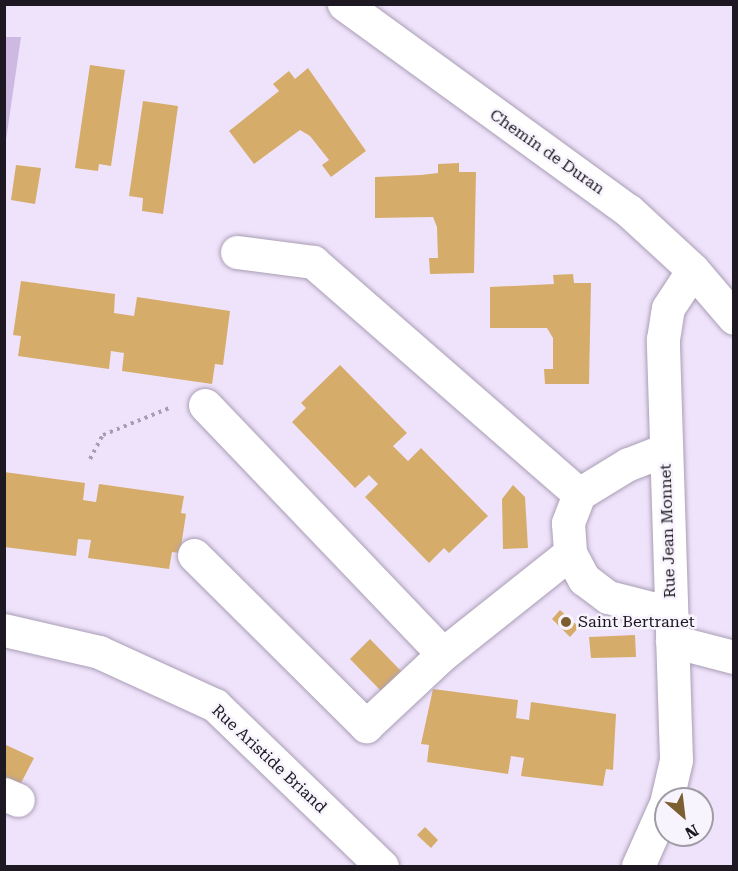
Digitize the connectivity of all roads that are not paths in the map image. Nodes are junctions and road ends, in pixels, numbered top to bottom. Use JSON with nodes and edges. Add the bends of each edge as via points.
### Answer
{"nodes":[{"id":1,"x":344,"y":4,"type":"edge"},
{"id":2,"x":237,"y":252,"type":"dead end"},
{"id":3,"x":693,"y":270,"type":"junction"},
{"id":4,"x":734,"y":318,"type":"edge"},
{"id":5,"x":205,"y":405,"type":"road end"},
{"id":6,"x":665,"y":450,"type":"junction"},
{"id":7,"x":579,"y":494,"type":"junction"},
{"id":8,"x":570,"y":553,"type":"junction"},
{"id":9,"x":194,"y":555,"type":"dead end"},
{"id":10,"x":671,"y":627,"type":"junction"},
{"id":11,"x":4,"y":630,"type":"edge"},
{"id":12,"x":443,"y":654,"type":"junction"},
{"id":13,"x":734,"y":657,"type":"edge"},
{"id":14,"x":669,"y":787,"type":"edge"},
{"id":15,"x":654,"y":829,"type":"edge"},
{"id":16,"x":382,"y":867,"type":"edge"},
{"id":17,"x":638,"y":867,"type":"edge"}],
"edges":[{"from":1,"to":3,"type":"street","name":"Chemin de Duran","via":[[628,210]]},
{"from":2,"to":7,"type":"street","via":[[313,262]]},
{"from":3,"to":4,"type":"street","name":"Chemin de Duran"},
{"from":3,"to":6,"type":"street","name":"Rue Jean Monnet","via":[[668,308],[663,339]]},
{"from":5,"to":12,"type":"street"},
{"from":6,"to":7,"type":"street","via":[[628,464]]},
{"from":6,"to":10,"type":"street","name":"Rue Jean Monnet"},
{"from":7,"to":8,"type":"street","via":[[568,523]]},
{"from":8,"to":10,"type":"street","via":[[584,579],[608,597]]},
{"from":8,"to":12,"type":"street"},
{"from":9,"to":12,"type":"street","via":[[366,726]]},
{"from":10,"to":13,"type":"street"},
{"from":10,"to":14,"type":"street","name":"Rue Jean Monnet","via":[[676,760]]},
{"from":11,"to":16,"type":"street","name":"Rue Aristide Briand","via":[[99,652],[215,705]]},
{"from":15,"to":17,"type":"street","name":"Rue Jean Monnet"}]}
